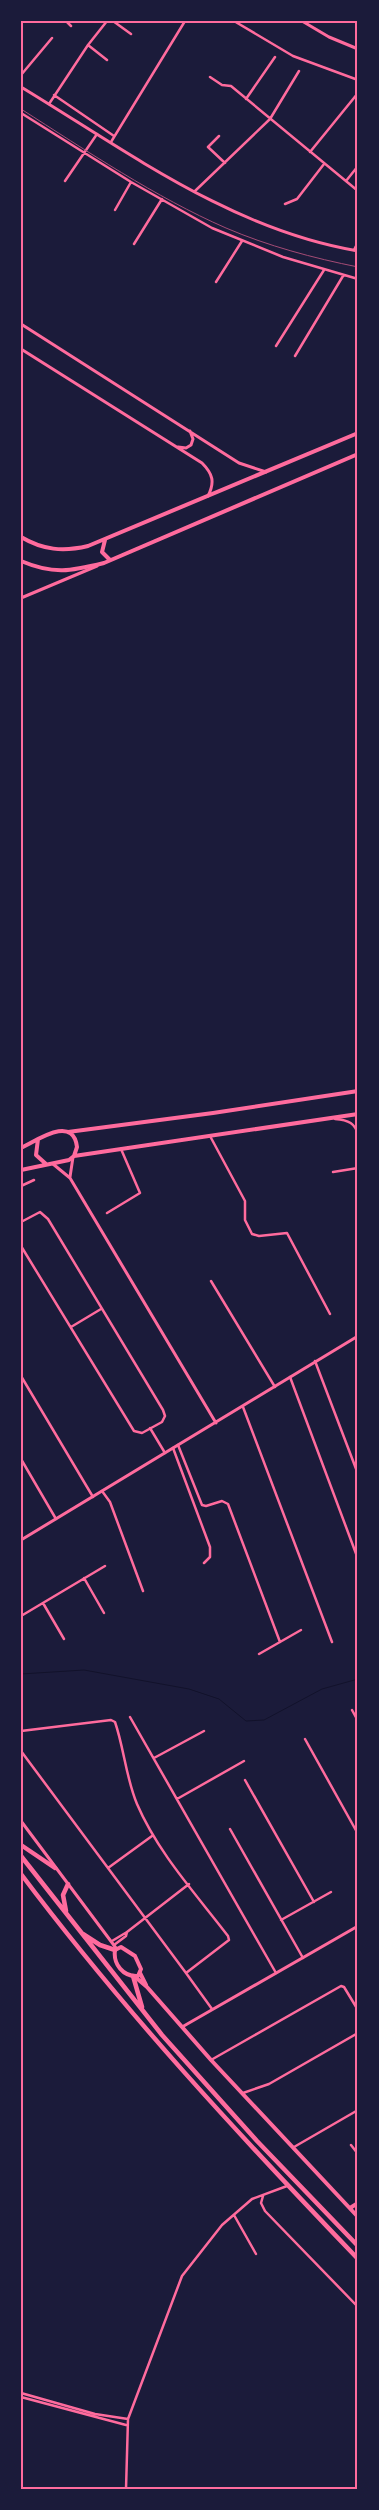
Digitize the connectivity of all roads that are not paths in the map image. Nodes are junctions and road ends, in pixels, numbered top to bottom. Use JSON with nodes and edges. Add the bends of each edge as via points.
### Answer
{"nodes":[{"id":1,"x":66,"y":21,"type":"edge"},
{"id":2,"x":107,"y":21,"type":"edge"},
{"id":3,"x":113,"y":21,"type":"edge"},
{"id":4,"x":185,"y":21,"type":"edge"},
{"id":5,"x":234,"y":21,"type":"edge"},
{"id":6,"x":302,"y":21,"type":"edge"},
{"id":7,"x":71,"y":26,"type":"dead end"},
{"id":8,"x":131,"y":34,"type":"dead end"},
{"id":9,"x":52,"y":38,"type":"dead end"},
{"id":10,"x":88,"y":44,"type":"junction"},
{"id":11,"x":358,"y":49,"type":"edge"},
{"id":12,"x":275,"y":57,"type":"dead end"},
{"id":13,"x":107,"y":60,"type":"dead end"},
{"id":14,"x":299,"y":71,"type":"dead end"},
{"id":15,"x":21,"y":75,"type":"edge"},
{"id":16,"x":210,"y":78,"type":"dead end"},
{"id":17,"x":358,"y":80,"type":"edge"},
{"id":18,"x":21,"y":87,"type":"edge"},
{"id":19,"x":358,"y":93,"type":"edge"},
{"id":20,"x":54,"y":95,"type":"junction"},
{"id":21,"x":246,"y":99,"type":"junction"},
{"id":22,"x":49,"y":104,"type":"junction"},
{"id":23,"x":21,"y":113,"type":"edge"},
{"id":24,"x":270,"y":119,"type":"junction"},
{"id":25,"x":97,"y":134,"type":"junction"},
{"id":26,"x":114,"y":136,"type":"junction"},
{"id":27,"x":219,"y":136,"type":"dead end"},
{"id":28,"x":111,"y":142,"type":"junction"},
{"id":29,"x":309,"y":152,"type":"junction"},
{"id":30,"x":84,"y":153,"type":"junction"},
{"id":31,"x":225,"y":163,"type":"junction"},
{"id":32,"x":324,"y":164,"type":"junction"},
{"id":33,"x":358,"y":166,"type":"edge"},
{"id":34,"x":66,"y":181,"type":"dead end"},
{"id":35,"x":346,"y":181,"type":"junction"},
{"id":36,"x":132,"y":182,"type":"junction"},
{"id":37,"x":358,"y":191,"type":"edge"},
{"id":38,"x":194,"y":192,"type":"junction"},
{"id":39,"x":162,"y":199,"type":"junction"},
{"id":40,"x":285,"y":204,"type":"dead end"},
{"id":41,"x":115,"y":210,"type":"dead end"},
{"id":42,"x":242,"y":242,"type":"junction"},
{"id":43,"x":358,"y":242,"type":"edge"},
{"id":44,"x":134,"y":244,"type":"dead end"},
{"id":45,"x":356,"y":250,"type":"edge"},
{"id":46,"x":324,"y":270,"type":"junction"},
{"id":47,"x":343,"y":276,"type":"junction"},
{"id":48,"x":358,"y":279,"type":"edge"},
{"id":49,"x":216,"y":282,"type":"dead end"},
{"id":50,"x":21,"y":324,"type":"edge"},
{"id":51,"x":276,"y":346,"type":"dead end"},
{"id":52,"x":22,"y":350,"type":"edge"},
{"id":53,"x":295,"y":356,"type":"dead end"},
{"id":54,"x":190,"y":430,"type":"junction"},
{"id":55,"x":357,"y":434,"type":"edge"},
{"id":56,"x":175,"y":446,"type":"junction"},
{"id":57,"x":358,"y":454,"type":"edge"},
{"id":58,"x":267,"y":472,"type":"junction"},
{"id":59,"x":208,"y":496,"type":"junction"},
{"id":60,"x":21,"y":537,"type":"edge"},
{"id":61,"x":105,"y":540,"type":"junction"},
{"id":62,"x":111,"y":560,"type":"junction"},
{"id":63,"x":21,"y":561,"type":"edge"},
{"id":64,"x":104,"y":563,"type":"junction"},
{"id":65,"x":21,"y":598,"type":"edge"},
{"id":66,"x":358,"y":1091,"type":"edge"},
{"id":67,"x":358,"y":1114,"type":"edge"},
{"id":68,"x":332,"y":1118,"type":"junction"},
{"id":69,"x":357,"y":1128,"type":"edge"},
{"id":70,"x":68,"y":1132,"type":"junction"},
{"id":71,"x":210,"y":1136,"type":"junction"},
{"id":72,"x":358,"y":1136,"type":"edge"},
{"id":73,"x":38,"y":1139,"type":"junction"},
{"id":74,"x":21,"y":1148,"type":"edge"},
{"id":75,"x":121,"y":1149,"type":"junction"},
{"id":76,"x":74,"y":1157,"type":"junction"},
{"id":77,"x":47,"y":1164,"type":"junction"},
{"id":78,"x":53,"y":1164,"type":"junction"},
{"id":79,"x":358,"y":1168,"type":"edge"},
{"id":80,"x":21,"y":1170,"type":"edge"},
{"id":81,"x":333,"y":1172,"type":"dead end"},
{"id":82,"x":70,"y":1178,"type":"junction"},
{"id":83,"x":34,"y":1180,"type":"dead end"},
{"id":84,"x":21,"y":1186,"type":"edge"},
{"id":85,"x":108,"y":1212,"type":"dead end"},
{"id":86,"x":21,"y":1222,"type":"edge"},
{"id":87,"x":21,"y":1246,"type":"edge"},
{"id":88,"x":211,"y":1281,"type":"dead end"},
{"id":89,"x":101,"y":1309,"type":"junction"},
{"id":90,"x":330,"y":1314,"type":"dead end"},
{"id":91,"x":71,"y":1327,"type":"junction"},
{"id":92,"x":358,"y":1336,"type":"edge"},
{"id":93,"x":315,"y":1362,"type":"junction"},
{"id":94,"x":21,"y":1376,"type":"edge"},
{"id":95,"x":290,"y":1377,"type":"junction"},
{"id":96,"x":275,"y":1387,"type":"junction"},
{"id":97,"x":244,"y":1407,"type":"junction"},
{"id":98,"x":216,"y":1422,"type":"junction"},
{"id":99,"x":150,"y":1428,"type":"junction"},
{"id":100,"x":178,"y":1445,"type":"junction"},
{"id":101,"x":173,"y":1448,"type":"junction"},
{"id":102,"x":165,"y":1453,"type":"junction"},
{"id":103,"x":21,"y":1459,"type":"edge"},
{"id":104,"x":358,"y":1474,"type":"edge"},
{"id":105,"x":102,"y":1491,"type":"junction"},
{"id":106,"x":92,"y":1497,"type":"junction"},
{"id":107,"x":56,"y":1519,"type":"junction"},
{"id":108,"x":21,"y":1540,"type":"edge"},
{"id":109,"x":358,"y":1559,"type":"edge"},
{"id":110,"x":204,"y":1563,"type":"dead end"},
{"id":111,"x":105,"y":1566,"type":"dead end"},
{"id":112,"x":84,"y":1578,"type":"junction"},
{"id":113,"x":143,"y":1591,"type":"dead end"},
{"id":114,"x":43,"y":1603,"type":"junction"},
{"id":115,"x":104,"y":1613,"type":"dead end"},
{"id":116,"x":21,"y":1616,"type":"edge"},
{"id":117,"x":301,"y":1630,"type":"dead end"},
{"id":118,"x":64,"y":1639,"type":"dead end"},
{"id":119,"x":280,"y":1642,"type":"junction"},
{"id":120,"x":332,"y":1642,"type":"dead end"},
{"id":121,"x":259,"y":1654,"type":"dead end"},
{"id":122,"x":352,"y":1710,"type":"dead end"},
{"id":123,"x":130,"y":1717,"type":"dead end"},
{"id":124,"x":358,"y":1721,"type":"edge"},
{"id":125,"x":21,"y":1731,"type":"edge"},
{"id":126,"x":204,"y":1731,"type":"dead end"},
{"id":127,"x":305,"y":1739,"type":"dead end"},
{"id":128,"x":21,"y":1751,"type":"edge"},
{"id":129,"x":154,"y":1758,"type":"junction"},
{"id":130,"x":244,"y":1760,"type":"dead end"},
{"id":131,"x":245,"y":1780,"type":"dead end"},
{"id":132,"x":177,"y":1799,"type":"junction"},
{"id":133,"x":21,"y":1821,"type":"edge"},
{"id":134,"x":230,"y":1829,"type":"dead end"},
{"id":135,"x":358,"y":1834,"type":"edge"},
{"id":136,"x":152,"y":1836,"type":"junction"},
{"id":137,"x":21,"y":1845,"type":"edge"},
{"id":138,"x":21,"y":1856,"type":"edge"},
{"id":139,"x":55,"y":1868,"type":"junction"},
{"id":140,"x":108,"y":1868,"type":"junction"},
{"id":141,"x":21,"y":1874,"type":"edge"},
{"id":142,"x":68,"y":1884,"type":"junction"},
{"id":143,"x":189,"y":1884,"type":"junction"},
{"id":144,"x":331,"y":1892,"type":"dead end"},
{"id":145,"x":314,"y":1902,"type":"junction"},
{"id":146,"x":146,"y":1918,"type":"junction"},
{"id":147,"x":281,"y":1920,"type":"junction"},
{"id":148,"x":73,"y":1924,"type":"junction"},
{"id":149,"x":358,"y":1926,"type":"edge"},
{"id":150,"x":78,"y":1930,"type":"junction"},
{"id":151,"x":114,"y":1946,"type":"junction"},
{"id":152,"x":303,"y":1958,"type":"junction"},
{"id":153,"x":140,"y":1973,"type":"junction"},
{"id":154,"x":186,"y":1973,"type":"junction"},
{"id":155,"x":276,"y":1973,"type":"junction"},
{"id":156,"x":134,"y":1976,"type":"junction"},
{"id":157,"x":148,"y":1987,"type":"junction"},
{"id":158,"x":212,"y":2009,"type":"junction"},
{"id":159,"x":358,"y":2010,"type":"edge"},
{"id":160,"x":144,"y":2013,"type":"junction"},
{"id":161,"x":182,"y":2027,"type":"junction"},
{"id":162,"x":358,"y":2033,"type":"edge"},
{"id":163,"x":211,"y":2060,"type":"junction"},
{"id":164,"x":243,"y":2094,"type":"junction"},
{"id":165,"x":358,"y":2110,"type":"edge"},
{"id":166,"x":351,"y":2145,"type":"dead end"},
{"id":167,"x":292,"y":2148,"type":"junction"},
{"id":168,"x":357,"y":2152,"type":"edge"},
{"id":169,"x":287,"y":2186,"type":"junction"},
{"id":170,"x":263,"y":2196,"type":"junction"},
{"id":171,"x":358,"y":2204,"type":"edge"},
{"id":172,"x":350,"y":2208,"type":"junction"},
{"id":173,"x":234,"y":2215,"type":"junction"},
{"id":174,"x":358,"y":2217,"type":"edge"},
{"id":175,"x":358,"y":2246,"type":"edge"},
{"id":176,"x":256,"y":2254,"type":"dead end"},
{"id":177,"x":358,"y":2259,"type":"edge"},
{"id":178,"x":358,"y":2307,"type":"edge"},
{"id":179,"x":21,"y":2393,"type":"edge"},
{"id":180,"x":21,"y":2397,"type":"edge"},
{"id":181,"x":128,"y":2419,"type":"junction"},
{"id":182,"x":126,"y":2425,"type":"junction"},
{"id":183,"x":126,"y":2489,"type":"edge"}],
"edges":[{"from":1,"to":7,"type":"street"},
{"from":2,"to":10,"type":"street"},
{"from":3,"to":8,"type":"street"},
{"from":4,"to":26,"type":"street"},
{"from":5,"to":17,"type":"street","via":[[293,56]]},
{"from":6,"to":11,"type":"street"},
{"from":9,"to":15,"type":"street"},
{"from":10,"to":13,"type":"street"},
{"from":10,"to":20,"type":"street"},
{"from":12,"to":21,"type":"street"},
{"from":14,"to":24,"type":"street"},
{"from":16,"to":21,"type":"street","via":[[231,86]]},
{"from":18,"to":22,"type":"street"},
{"from":19,"to":29,"type":"street"},
{"from":20,"to":22,"type":"street"},
{"from":20,"to":26,"type":"street"},
{"from":21,"to":24,"type":"street"},
{"from":22,"to":25,"type":"street"},
{"from":23,"to":30,"type":"street"},
{"from":24,"to":29,"type":"street"},
{"from":24,"to":31,"type":"street"},
{"from":25,"to":28,"type":"street"},
{"from":25,"to":30,"type":"street"},
{"from":26,"to":28,"type":"street"},
{"from":27,"to":31,"type":"street","via":[[208,147]]},
{"from":28,"to":38,"type":"street"},
{"from":29,"to":32,"type":"street"},
{"from":30,"to":34,"type":"street"},
{"from":30,"to":36,"type":"street"},
{"from":31,"to":38,"type":"street"},
{"from":32,"to":35,"type":"street"},
{"from":32,"to":40,"type":"street","via":[[297,199]]},
{"from":33,"to":35,"type":"street"},
{"from":35,"to":37,"type":"street"},
{"from":36,"to":39,"type":"street"},
{"from":36,"to":41,"type":"street"},
{"from":38,"to":45,"type":"street","via":[[294,235]]},
{"from":39,"to":42,"type":"street"},
{"from":39,"to":44,"type":"street"},
{"from":42,"to":46,"type":"street"},
{"from":42,"to":49,"type":"street"},
{"from":43,"to":45,"type":"street"},
{"from":46,"to":47,"type":"street"},
{"from":46,"to":51,"type":"street"},
{"from":47,"to":48,"type":"street"},
{"from":47,"to":53,"type":"street"},
{"from":50,"to":54,"type":"street"},
{"from":52,"to":56,"type":"street"},
{"from":54,"to":56,"type":"street","via":[[191,446]]},
{"from":54,"to":58,"type":"street","via":[[239,463]]},
{"from":55,"to":58,"type":"main road"},
{"from":56,"to":59,"type":"street","via":[[209,469],[213,482]]},
{"from":57,"to":62,"type":"main road"},
{"from":58,"to":59,"type":"main road"},
{"from":59,"to":61,"type":"main road"},
{"from":60,"to":61,"type":"main road","via":[[44,548],[59,550],[74,550]]},
{"from":61,"to":62,"type":"main road","via":[[102,552]]},
{"from":62,"to":64,"type":"main road"},
{"from":63,"to":64,"type":"main road","via":[[56,572]]},
{"from":64,"to":65,"type":"street"},
{"from":66,"to":70,"type":"main road"},
{"from":67,"to":68,"type":"main road"},
{"from":68,"to":69,"type":"street","via":[[344,1120]]},
{"from":68,"to":71,"type":"main road"},
{"from":69,"to":72,"type":"street"},
{"from":70,"to":73,"type":"main road","via":[[50,1132]]},
{"from":70,"to":76,"type":"main road","via":[[76,1141]]},
{"from":71,"to":75,"type":"main road"},
{"from":71,"to":90,"type":"street","via":[[246,1201],[244,1220],[252,1234],[287,1233]]},
{"from":73,"to":74,"type":"main road"},
{"from":73,"to":77,"type":"main road","via":[[36,1155]]},
{"from":75,"to":76,"type":"main road"},
{"from":75,"to":85,"type":"street","via":[[140,1193]]},
{"from":76,"to":78,"type":"main road"},
{"from":76,"to":82,"type":"street"},
{"from":77,"to":78,"type":"main road"},
{"from":77,"to":80,"type":"main road"},
{"from":78,"to":82,"type":"street"},
{"from":79,"to":81,"type":"street"},
{"from":82,"to":98,"type":"street"},
{"from":83,"to":84,"type":"street"},
{"from":86,"to":89,"type":"street","via":[[38,1212],[46,1216]]},
{"from":87,"to":91,"type":"street"},
{"from":88,"to":96,"type":"street"},
{"from":89,"to":91,"type":"street"},
{"from":89,"to":99,"type":"street","via":[[163,1410],[164,1418]]},
{"from":91,"to":99,"type":"street","via":[[134,1431],[140,1434]]},
{"from":92,"to":93,"type":"street"},
{"from":93,"to":95,"type":"street"},
{"from":93,"to":104,"type":"street"},
{"from":94,"to":106,"type":"street"},
{"from":95,"to":96,"type":"street"},
{"from":95,"to":109,"type":"street"},
{"from":96,"to":97,"type":"street"},
{"from":97,"to":98,"type":"street"},
{"from":97,"to":120,"type":"street"},
{"from":98,"to":100,"type":"street"},
{"from":99,"to":102,"type":"street"},
{"from":100,"to":101,"type":"street"},
{"from":100,"to":119,"type":"street","via":[[202,1505],[222,1501],[228,1504]]},
{"from":101,"to":102,"type":"street"},
{"from":101,"to":110,"type":"street","via":[[210,1547],[210,1557]]},
{"from":102,"to":105,"type":"street"},
{"from":103,"to":107,"type":"street"},
{"from":105,"to":106,"type":"street"},
{"from":105,"to":113,"type":"street","via":[[110,1502]]},
{"from":106,"to":107,"type":"street"},
{"from":107,"to":108,"type":"street"},
{"from":111,"to":112,"type":"street"},
{"from":112,"to":114,"type":"street"},
{"from":112,"to":115,"type":"street"},
{"from":114,"to":116,"type":"street"},
{"from":114,"to":118,"type":"street"},
{"from":117,"to":119,"type":"street"},
{"from":119,"to":121,"type":"street"},
{"from":122,"to":124,"type":"street"},
{"from":123,"to":129,"type":"street"},
{"from":125,"to":136,"type":"street","via":[[113,1721],[136,1802]]},
{"from":126,"to":129,"type":"street"},
{"from":127,"to":135,"type":"street"},
{"from":128,"to":140,"type":"street"},
{"from":129,"to":132,"type":"street"},
{"from":130,"to":132,"type":"street"},
{"from":131,"to":145,"type":"street"},
{"from":132,"to":155,"type":"street"},
{"from":133,"to":139,"type":"street"},
{"from":134,"to":147,"type":"street"},
{"from":136,"to":140,"type":"street"},
{"from":136,"to":143,"type":"street"},
{"from":137,"to":139,"type":"highway"},
{"from":138,"to":148,"type":"highway"},
{"from":139,"to":142,"type":"street"},
{"from":140,"to":146,"type":"street"},
{"from":141,"to":169,"type":"highway","via":[[143,2027]]},
{"from":142,"to":148,"type":"highway","via":[[63,1895],[64,1907]]},
{"from":142,"to":151,"type":"street"},
{"from":143,"to":146,"type":"street"},
{"from":143,"to":154,"type":"street","via":[[229,1939]]},
{"from":144,"to":145,"type":"street"},
{"from":145,"to":147,"type":"street"},
{"from":146,"to":151,"type":"street"},
{"from":146,"to":154,"type":"street"},
{"from":147,"to":152,"type":"street"},
{"from":148,"to":150,"type":"highway"},
{"from":149,"to":152,"type":"street"},
{"from":150,"to":151,"type":"highway","via":[[100,1945]]},
{"from":150,"to":160,"type":"highway"},
{"from":151,"to":153,"type":"main road","via":[[125,1948],[135,1956]]},
{"from":151,"to":156,"type":"main road","via":[[119,1968]]},
{"from":152,"to":155,"type":"street"},
{"from":153,"to":156,"type":"main road"},
{"from":153,"to":157,"type":"main road"},
{"from":154,"to":158,"type":"street"},
{"from":155,"to":158,"type":"street"},
{"from":156,"to":157,"type":"main road"},
{"from":156,"to":160,"type":"highway"},
{"from":157,"to":161,"type":"main road"},
{"from":158,"to":161,"type":"street"},
{"from":159,"to":163,"type":"street","via":[[341,1986]]},
{"from":160,"to":175,"type":"highway","via":[[257,2141]]},
{"from":161,"to":163,"type":"main road"},
{"from":162,"to":164,"type":"street","via":[[269,2084]]},
{"from":163,"to":164,"type":"main road"},
{"from":164,"to":167,"type":"main road"},
{"from":165,"to":167,"type":"street"},
{"from":166,"to":168,"type":"street"},
{"from":167,"to":172,"type":"main road"},
{"from":169,"to":170,"type":"street"},
{"from":169,"to":177,"type":"highway"},
{"from":170,"to":173,"type":"street","via":[[252,2199]]},
{"from":170,"to":178,"type":"street","via":[[264,2211]]},
{"from":171,"to":172,"type":"main road"},
{"from":172,"to":174,"type":"main road"},
{"from":173,"to":176,"type":"street"},
{"from":173,"to":181,"type":"street","via":[[222,2225],[182,2276]]},
{"from":179,"to":181,"type":"street","via":[[95,2414]]},
{"from":180,"to":182,"type":"street"},
{"from":181,"to":182,"type":"street"},
{"from":182,"to":183,"type":"street"}]}
